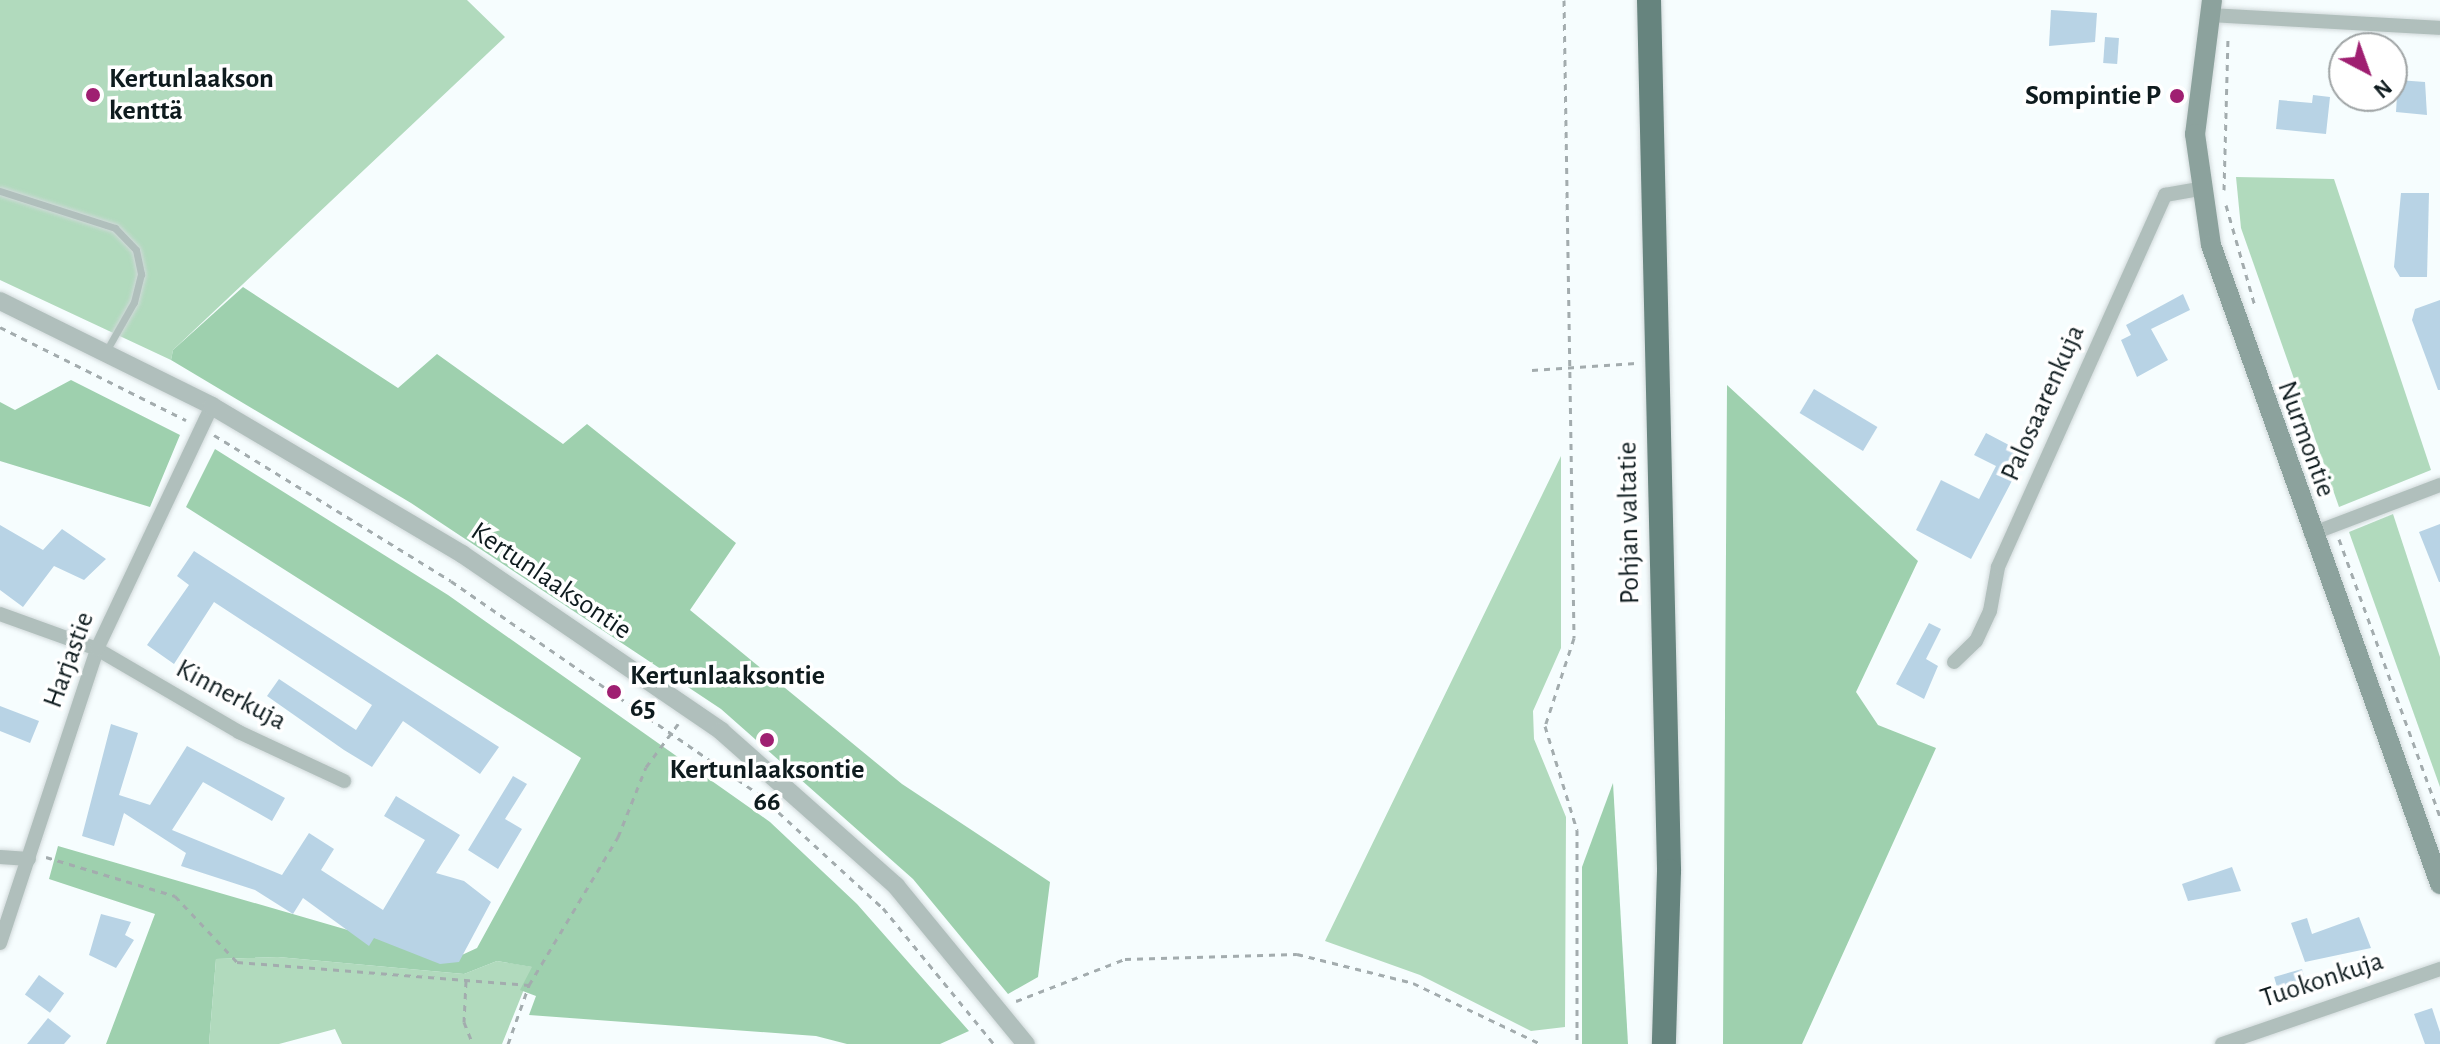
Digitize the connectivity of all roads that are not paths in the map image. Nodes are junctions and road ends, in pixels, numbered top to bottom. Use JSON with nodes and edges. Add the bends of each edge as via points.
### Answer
{"nodes":[{"id":1,"x":1649,"y":0,"type":"edge"},
{"id":2,"x":2210,"y":7,"type":"edge"},
{"id":3,"x":2440,"y":28,"type":"edge"},
{"id":4,"x":2200,"y":189,"type":"junction"},
{"id":5,"x":0,"y":191,"type":"edge"},
{"id":6,"x":0,"y":301,"type":"edge"},
{"id":7,"x":105,"y":353,"type":"junction"},
{"id":8,"x":212,"y":406,"type":"junction"},
{"id":9,"x":2440,"y":485,"type":"edge"},
{"id":10,"x":2311,"y":534,"type":"junction"},
{"id":11,"x":0,"y":614,"type":"edge"},
{"id":12,"x":97,"y":649,"type":"junction"},
{"id":13,"x":1954,"y":662,"type":"dead end"},
{"id":14,"x":344,"y":781,"type":"dead end"},
{"id":15,"x":30,"y":856,"type":"junction"},
{"id":16,"x":0,"y":857,"type":"edge"},
{"id":17,"x":2440,"y":884,"type":"edge"},
{"id":18,"x":0,"y":943,"type":"edge"},
{"id":19,"x":2440,"y":969,"type":"edge"},
{"id":20,"x":1026,"y":1044,"type":"edge"},
{"id":21,"x":1664,"y":1044,"type":"edge"},
{"id":22,"x":2222,"y":1044,"type":"edge"}],
"edges":[{"from":1,"to":21,"type":"highway","name":"Pohjan valtatie","via":[[1669,871]]},
{"from":2,"to":3,"type":"street","via":[[2231,19]]},
{"from":2,"to":4,"type":"main road","name":"Nurmontie","via":[[2197,75]]},
{"from":4,"to":10,"type":"main road","name":"Nurmontie","via":[[2228,305]]},
{"from":4,"to":13,"type":"street","name":"Palosaarenkuja","via":[[2165,195],[1998,567],[1990,611],[1976,641]]},
{"from":5,"to":7,"type":"lane","via":[[115,228],[136,250],[141,274],[134,302]]},
{"from":6,"to":7,"type":"street","name":"Kertunlaaksontie"},
{"from":7,"to":8,"type":"street","name":"Kertunlaaksontie"},
{"from":8,"to":12,"type":"street","name":"Harjastie"},
{"from":8,"to":20,"type":"street","name":"Kertunlaaksontie","via":[[462,554],[721,731],[896,886]]},
{"from":9,"to":10,"type":"street"},
{"from":10,"to":17,"type":"main road","name":"Nurmontie"},
{"from":11,"to":12,"type":"street","name":"Kinnerkuja"},
{"from":12,"to":14,"type":"street","name":"Kinnerkuja","via":[[239,732]]},
{"from":12,"to":15,"type":"street","name":"Harjastie"},
{"from":15,"to":16,"type":"street"},
{"from":15,"to":18,"type":"street","name":"Harjastie"},
{"from":19,"to":22,"type":"street","name":"Tuokonkuja"}]}
